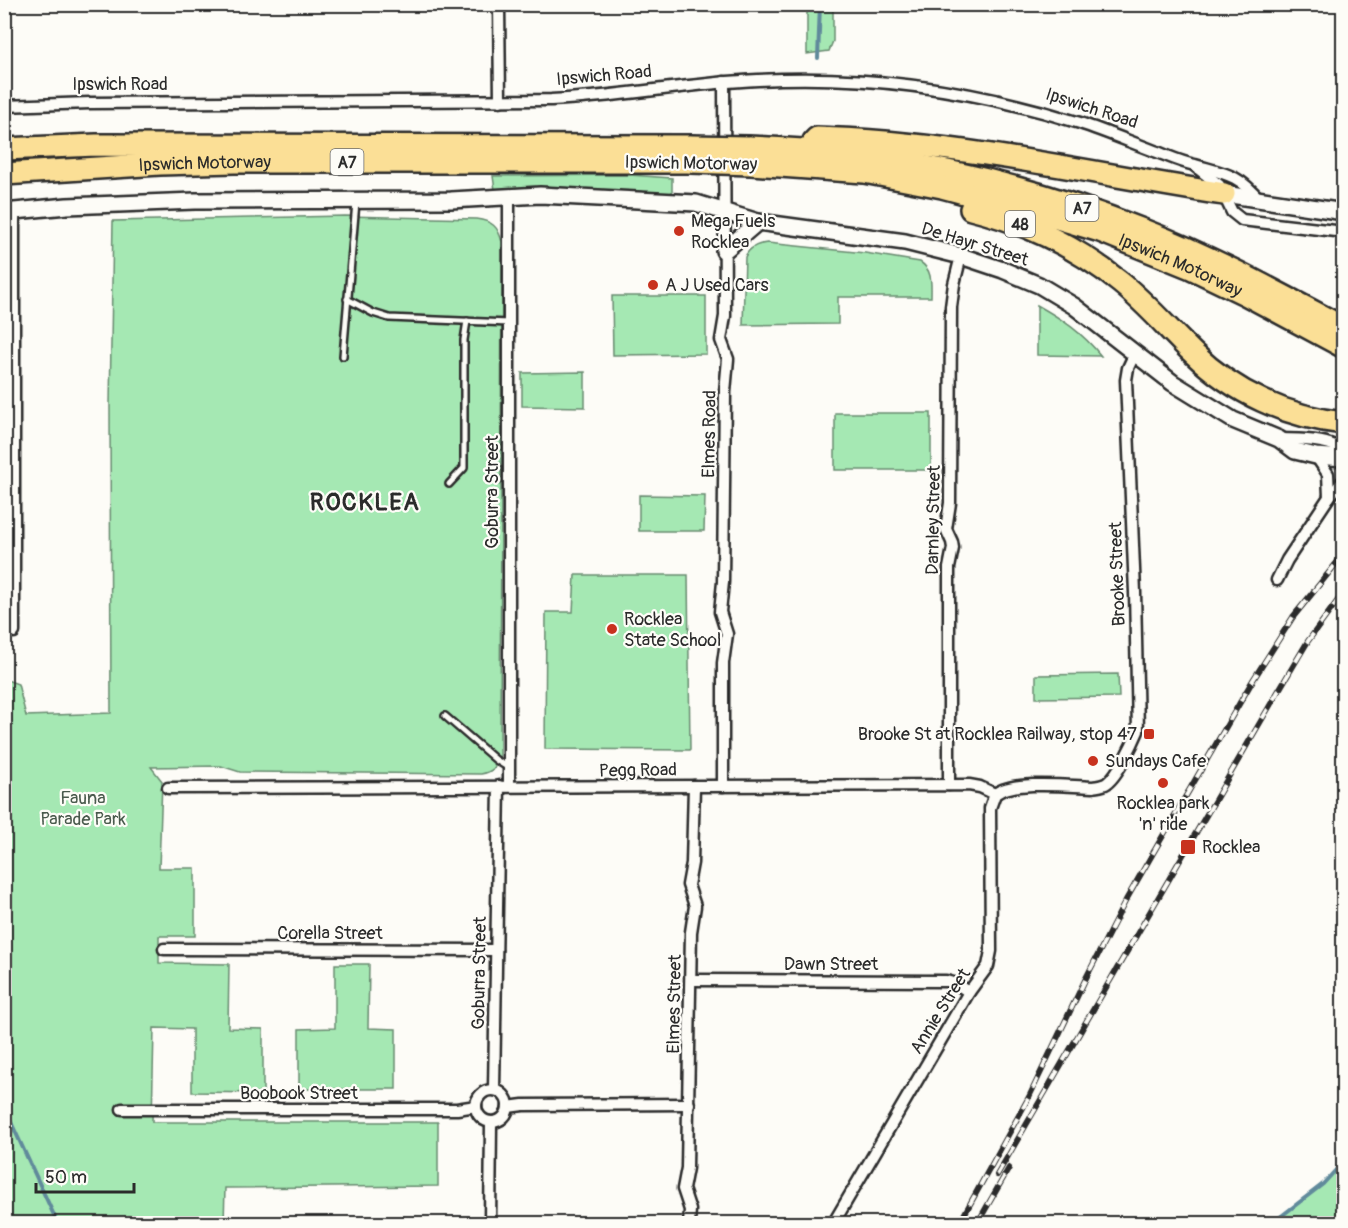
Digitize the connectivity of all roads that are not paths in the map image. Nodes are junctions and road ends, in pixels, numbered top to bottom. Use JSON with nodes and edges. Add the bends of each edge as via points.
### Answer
{"nodes":[{"id":1,"x":499,"y":4,"type":"edge"},
{"id":2,"x":724,"y":82,"type":"junction"},
{"id":3,"x":500,"y":101,"type":"junction"},
{"id":4,"x":4,"y":106,"type":"edge"},
{"id":5,"x":800,"y":148,"type":"junction"},
{"id":6,"x":4,"y":149,"type":"edge"},
{"id":7,"x":691,"y":154,"type":"junction"},
{"id":8,"x":750,"y":155,"type":"junction"},
{"id":9,"x":1195,"y":166,"type":"junction"},
{"id":10,"x":864,"y":172,"type":"junction"},
{"id":11,"x":4,"y":174,"type":"edge"},
{"id":12,"x":1224,"y":194,"type":"junction"},
{"id":13,"x":509,"y":198,"type":"junction"},
{"id":14,"x":356,"y":201,"type":"junction"},
{"id":15,"x":1261,"y":201,"type":"junction"},
{"id":16,"x":724,"y":211,"type":"junction"},
{"id":17,"x":9,"y":212,"type":"edge"},
{"id":18,"x":1344,"y":212,"type":"edge"},
{"id":19,"x":758,"y":222,"type":"junction"},
{"id":20,"x":1344,"y":232,"type":"edge"},
{"id":21,"x":724,"y":250,"type":"junction"},
{"id":22,"x":961,"y":256,"type":"junction"},
{"id":23,"x":347,"y":299,"type":"junction"},
{"id":24,"x":466,"y":321,"type":"junction"},
{"id":25,"x":508,"y":323,"type":"junction"},
{"id":26,"x":1344,"y":328,"type":"edge"},
{"id":27,"x":1344,"y":347,"type":"edge"},
{"id":28,"x":1136,"y":353,"type":"junction"},
{"id":29,"x":342,"y":356,"type":"dead end"},
{"id":30,"x":1344,"y":423,"type":"edge"},
{"id":31,"x":1279,"y":439,"type":"junction"},
{"id":32,"x":1344,"y":453,"type":"edge"},
{"id":33,"x":1316,"y":456,"type":"junction"},
{"id":34,"x":1344,"y":458,"type":"edge"},
{"id":35,"x":1344,"y":480,"type":"edge"},
{"id":36,"x":449,"y":484,"type":"dead end"},
{"id":37,"x":1329,"y":496,"type":"junction"},
{"id":38,"x":1276,"y":580,"type":"dead end"},
{"id":39,"x":14,"y":632,"type":"dead end"},
{"id":40,"x":446,"y":716,"type":"dead end"},
{"id":41,"x":509,"y":768,"type":"junction"},
{"id":42,"x":949,"y":785,"type":"junction"},
{"id":43,"x":504,"y":786,"type":"junction"},
{"id":44,"x":694,"y":786,"type":"junction"},
{"id":45,"x":723,"y":786,"type":"junction"},
{"id":46,"x":168,"y":788,"type":"dead end"},
{"id":47,"x":995,"y":794,"type":"junction"},
{"id":48,"x":164,"y":949,"type":"dead end"},
{"id":49,"x":496,"y":950,"type":"junction"},
{"id":50,"x":691,"y":980,"type":"junction"},
{"id":51,"x":969,"y":992,"type":"junction"},
{"id":52,"x":494,"y":1089,"type":"junction"},
{"id":53,"x":689,"y":1104,"type":"junction"},
{"id":54,"x":476,"y":1106,"type":"junction"},
{"id":55,"x":508,"y":1107,"type":"junction"},
{"id":56,"x":122,"y":1109,"type":"dead end"},
{"id":57,"x":492,"y":1122,"type":"junction"},
{"id":58,"x":490,"y":1224,"type":"edge"},
{"id":59,"x":689,"y":1224,"type":"edge"},
{"id":60,"x":833,"y":1224,"type":"edge"}],
"edges":[{"from":1,"to":3,"type":"street"},
{"from":2,"to":3,"type":"street","name":"Ipswich Road","via":[[589,98]]},
{"from":2,"to":9,"type":"street","name":"Ipswich Road","via":[[819,78],[951,91],[1082,124]]},
{"from":2,"to":16,"type":"street","name":"Elmes Road"},
{"from":3,"to":4,"type":"street","name":"Ipswich Road"},
{"from":5,"to":8,"type":"highway","name":"Ipswich Motorway","number":"A7"},
{"from":5,"to":12,"type":"highway","via":[[818,138],[867,140],[948,149]]},
{"from":5,"to":26,"type":"highway","name":"Ipswich Motorway","number":"A7","via":[[968,176],[1086,209],[1192,250]]},
{"from":6,"to":7,"type":"highway","name":"Ipswich Motorway","number":"A7","via":[[96,145]]},
{"from":7,"to":8,"type":"highway","name":"Ipswich Motorway","number":"A7","bridge":true},
{"from":7,"to":11,"type":"highway","name":"Ipswich Motorway","number":"A7","via":[[223,162]]},
{"from":8,"to":10,"type":"highway","name":"Ipswich Motorway","number":"A7"},
{"from":9,"to":12,"type":"street","name":"Ipswich Road"},
{"from":9,"to":15,"type":"street","name":"Ipswich Road","via":[[1236,178]]},
{"from":10,"to":27,"type":"highway","name":"Ipswich Motorway","number":"A7","via":[[987,198],[1100,231],[1191,268]]},
{"from":10,"to":30,"type":"highway","number":"48","via":[[894,191],[991,214],[1064,244],[1132,292],[1199,358],[1232,384],[1290,412]]},
{"from":12,"to":15,"type":"street"},
{"from":12,"to":20,"type":"street","name":"Ipswich Road","via":[[1232,212],[1242,220]]},
{"from":13,"to":14,"type":"street"},
{"from":13,"to":16,"type":"street","via":[[553,195],[688,202]]},
{"from":13,"to":25,"type":"street","name":"Goburra Street"},
{"from":14,"to":17,"type":"street","via":[[172,201]]},
{"from":14,"to":23,"type":"lane"},
{"from":15,"to":18,"type":"street"},
{"from":16,"to":19,"type":"street","name":"De Hayr Street"},
{"from":16,"to":21,"type":"street","name":"Elmes Road"},
{"from":17,"to":39,"type":"street"},
{"from":19,"to":21,"type":"street"},
{"from":19,"to":22,"type":"street","name":"De Hayr Street","via":[[868,236]]},
{"from":21,"to":45,"type":"street","name":"Elmes Road","via":[[725,316],[721,343],[728,362],[720,609],[727,634],[723,663]]},
{"from":22,"to":28,"type":"street","name":"De Hayr Street","via":[[1039,285]]},
{"from":22,"to":42,"type":"street","name":"Darnley Street","via":[[951,307],[950,503],[946,525],[953,548],[949,568]]},
{"from":23,"to":24,"type":"lane","via":[[389,318]]},
{"from":23,"to":29,"type":"lane"},
{"from":24,"to":25,"type":"lane"},
{"from":24,"to":36,"type":"lane","via":[[464,468]]},
{"from":25,"to":41,"type":"street","name":"Goburra Street"},
{"from":28,"to":31,"type":"street","name":"De Hayr Street","via":[[1213,409]]},
{"from":28,"to":47,"type":"street","name":"Brooke Street","via":[[1126,380],[1138,731],[1112,778],[1104,785],[1015,786]]},
{"from":31,"to":32,"type":"street","name":"De Hayr Street","via":[[1337,446]]},
{"from":31,"to":33,"type":"street","name":"De Hayr Street","via":[[1295,452]]},
{"from":33,"to":34,"type":"street","name":"De Hayr Street"},
{"from":33,"to":37,"type":"street","via":[[1328,474]]},
{"from":35,"to":37,"type":"street"},
{"from":37,"to":38,"type":"street"},
{"from":40,"to":41,"type":"lane"},
{"from":41,"to":43,"type":"street","name":"Goburra Street"},
{"from":42,"to":45,"type":"street","name":"Pegg Road"},
{"from":42,"to":47,"type":"street","name":"Pegg Road","via":[[976,786]]},
{"from":43,"to":44,"type":"street","name":"Pegg Road"},
{"from":43,"to":46,"type":"street","name":"Pegg Road"},
{"from":43,"to":49,"type":"street","name":"Goburra Street"},
{"from":44,"to":45,"type":"street","name":"Pegg Road"},
{"from":44,"to":50,"type":"street","name":"Elmes Street","via":[[688,885],[695,906]]},
{"from":47,"to":51,"type":"street","name":"Annie Street","via":[[990,808],[991,951],[987,966]]},
{"from":48,"to":49,"type":"street","name":"Corella Street"},
{"from":49,"to":52,"type":"street","name":"Goburra Street"},
{"from":50,"to":51,"type":"street","name":"Dawn Street","via":[[946,981]]},
{"from":50,"to":53,"type":"street","name":"Elmes Street"},
{"from":51,"to":60,"type":"street","name":"Annie Street"},
{"from":52,"to":54,"type":"street","via":[[483,1092]]},
{"from":52,"to":55,"type":"street","via":[[503,1093]]},
{"from":53,"to":55,"type":"street"},
{"from":53,"to":59,"type":"street","name":"Elmes Street","via":[[683,1189],[690,1210]]},
{"from":54,"to":56,"type":"street","name":"Boobook Street"},
{"from":54,"to":57,"type":"street","via":[[479,1115]]},
{"from":55,"to":57,"type":"street","via":[[505,1116]]},
{"from":57,"to":58,"type":"street"}]}
